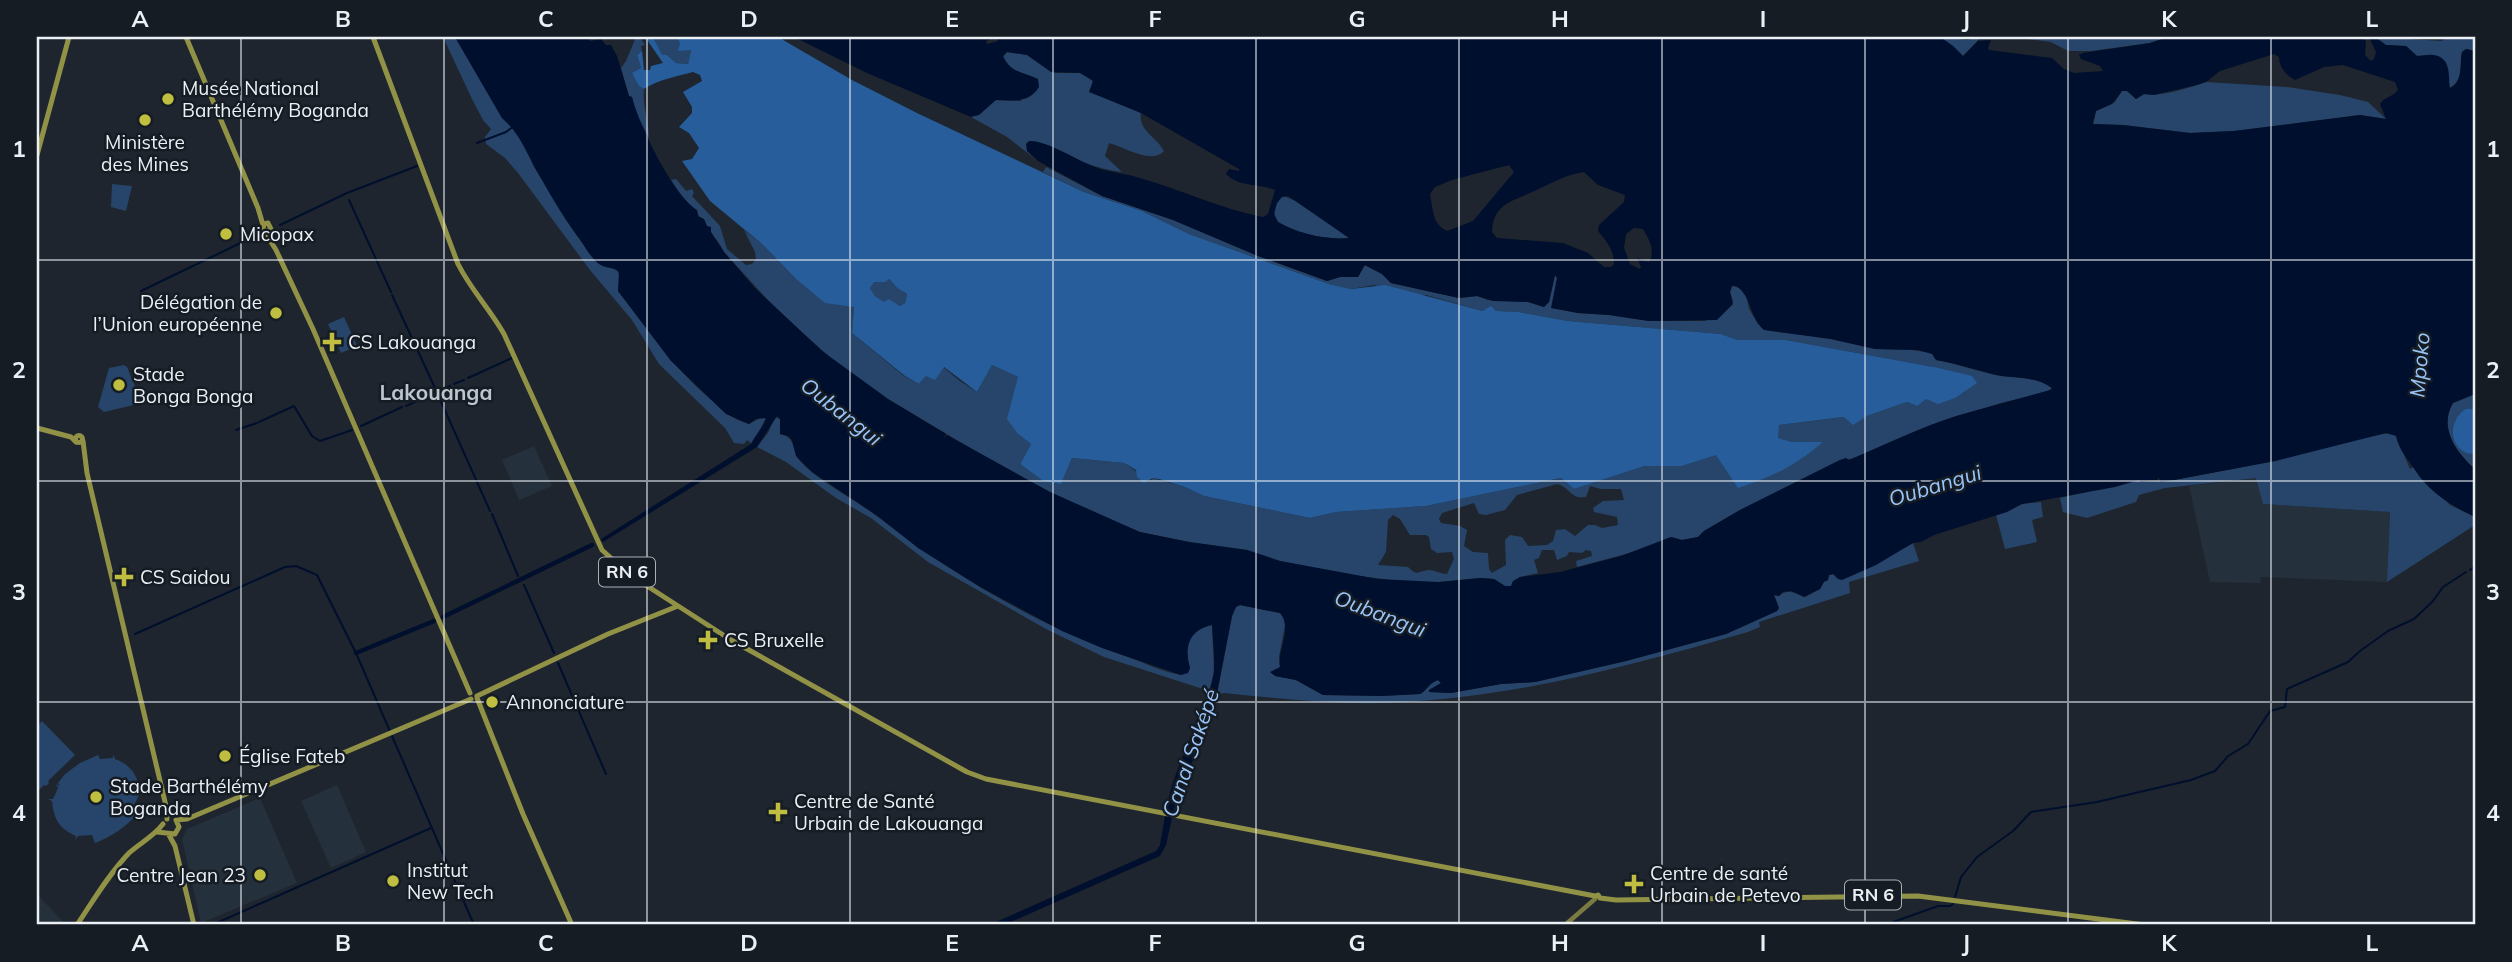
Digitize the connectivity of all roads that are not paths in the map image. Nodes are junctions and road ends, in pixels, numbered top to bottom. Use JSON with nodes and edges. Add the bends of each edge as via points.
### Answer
{"nodes":[{"id":1,"x":68,"y":37,"type":"edge"},
{"id":2,"x":186,"y":37,"type":"edge"},
{"id":3,"x":373,"y":37,"type":"edge"},
{"id":4,"x":37,"y":155,"type":"edge"},
{"id":5,"x":37,"y":428,"type":"edge"},
{"id":6,"x":664,"y":597,"type":"junction"},
{"id":7,"x":678,"y":606,"type":"junction"},
{"id":8,"x":660,"y":612,"type":"junction"},
{"id":9,"x":474,"y":695,"type":"junction"},
{"id":10,"x":187,"y":819,"type":"junction"},
{"id":11,"x":169,"y":820,"type":"junction"},
{"id":12,"x":157,"y":832,"type":"junction"},
{"id":13,"x":172,"y":832,"type":"junction"},
{"id":14,"x":1596,"y":898,"type":"junction"},
{"id":15,"x":77,"y":925,"type":"edge"},
{"id":16,"x":194,"y":925,"type":"edge"},
{"id":17,"x":572,"y":925,"type":"edge"},
{"id":18,"x":1565,"y":925,"type":"edge"},
{"id":19,"x":2145,"y":925,"type":"edge"}],
"edges":[{"from":1,"to":4,"type":"main road"},
{"from":2,"to":9,"type":"main road"},
{"from":3,"to":6,"type":"main road","number":"RN 6","via":[[458,264],[496,320],[602,550]]},
{"from":5,"to":11,"type":"main road","via":[[77,440],[83,450]]},
{"from":6,"to":7,"type":"main road","number":"RN 6"},
{"from":6,"to":8,"type":"main road"},
{"from":7,"to":8,"type":"main road"},
{"from":7,"to":14,"type":"main road","number":"RN 6","via":[[976,776]]},
{"from":8,"to":9,"type":"main road"},
{"from":9,"to":10,"type":"main road"},
{"from":9,"to":17,"type":"main road"},
{"from":10,"to":11,"type":"main road"},
{"from":10,"to":13,"type":"main road"},
{"from":11,"to":12,"type":"main road"},
{"from":11,"to":13,"type":"main road"},
{"from":11,"to":13,"type":"main road"},
{"from":12,"to":13,"type":"main road"},
{"from":12,"to":15,"type":"main road","via":[[121,863]]},
{"from":13,"to":16,"type":"main road"},
{"from":14,"to":18,"type":"main road"},
{"from":14,"to":19,"type":"main road","number":"RN 6","via":[[1918,896]]}]}
